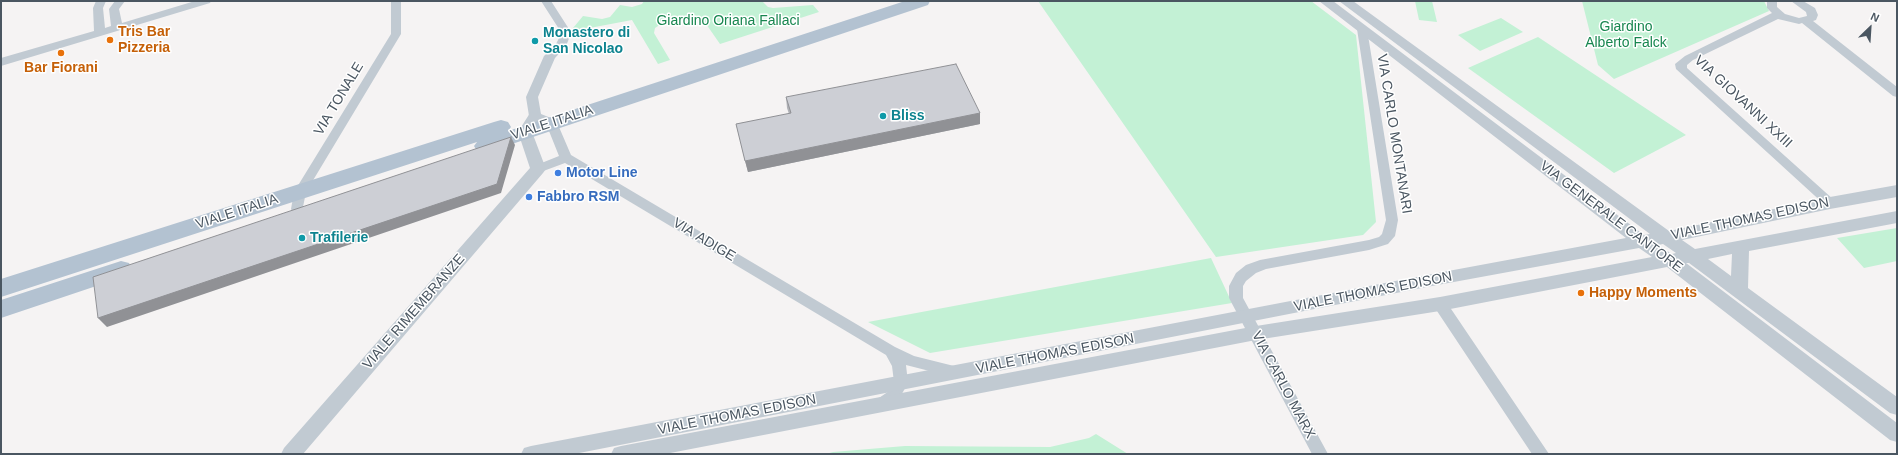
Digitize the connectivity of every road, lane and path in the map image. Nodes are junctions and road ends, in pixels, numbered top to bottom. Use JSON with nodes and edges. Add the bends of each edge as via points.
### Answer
{"nodes":[{"id":1,"x":101,"y":1,"type":"edge"},
{"id":2,"x":120,"y":1,"type":"edge"},
{"id":3,"x":206,"y":1,"type":"edge"},
{"id":4,"x":396,"y":1,"type":"edge"},
{"id":5,"x":546,"y":1,"type":"edge"},
{"id":6,"x":884,"y":1,"type":"edge"},
{"id":7,"x":922,"y":1,"type":"edge"},
{"id":8,"x":1325,"y":1,"type":"edge"},
{"id":9,"x":1345,"y":1,"type":"edge"},
{"id":10,"x":1770,"y":2,"type":"edge"},
{"id":11,"x":1804,"y":2,"type":"edge"},
{"id":12,"x":1779,"y":14,"type":"junction"},
{"id":13,"x":1809,"y":19,"type":"junction"},
{"id":14,"x":117,"y":27,"type":"junction"},
{"id":15,"x":1362,"y":29,"type":"junction"},
{"id":16,"x":100,"y":33,"type":"junction"},
{"id":17,"x":1,"y":62,"type":"edge"},
{"id":18,"x":1897,"y":83,"type":"edge"},
{"id":19,"x":1897,"y":93,"type":"edge"},
{"id":20,"x":537,"y":124,"type":"junction"},
{"id":21,"x":566,"y":158,"type":"junction"},
{"id":22,"x":538,"y":169,"type":"junction"},
{"id":23,"x":1897,"y":191,"type":"edge"},
{"id":24,"x":298,"y":200,"type":"junction"},
{"id":25,"x":1830,"y":203,"type":"junction"},
{"id":26,"x":1897,"y":217,"type":"edge"},
{"id":27,"x":1665,"y":237,"type":"junction"},
{"id":28,"x":1641,"y":241,"type":"junction"},
{"id":29,"x":1741,"y":246,"type":"junction"},
{"id":30,"x":1580,"y":252,"type":"junction"},
{"id":31,"x":1690,"y":255,"type":"junction"},
{"id":32,"x":1669,"y":260,"type":"junction"},
{"id":33,"x":1596,"y":273,"type":"junction"},
{"id":34,"x":1,"y":288,"type":"edge"},
{"id":35,"x":1739,"y":291,"type":"junction"},
{"id":36,"x":1440,"y":304,"type":"junction"},
{"id":37,"x":1,"y":309,"type":"edge"},
{"id":38,"x":1246,"y":317,"type":"junction"},
{"id":39,"x":1256,"y":333,"type":"junction"},
{"id":40,"x":890,"y":351,"type":"junction"},
{"id":41,"x":961,"y":371,"type":"junction"},
{"id":42,"x":901,"y":383,"type":"junction"},
{"id":43,"x":884,"y":403,"type":"junction"},
{"id":44,"x":1897,"y":407,"type":"edge"},
{"id":45,"x":1897,"y":434,"type":"edge"},
{"id":46,"x":291,"y":454,"type":"edge"},
{"id":47,"x":531,"y":454,"type":"edge"},
{"id":48,"x":621,"y":454,"type":"edge"},
{"id":49,"x":1320,"y":454,"type":"edge"},
{"id":50,"x":1541,"y":454,"type":"edge"}],
"edges":[{"from":1,"to":16,"type":"street","via":[[98,8]]},
{"from":2,"to":14,"type":"street","via":[[114,9]]},
{"from":3,"to":14,"type":"street"},
{"from":4,"to":24,"type":"street","name":"VIA TONALE","via":[[396,34]]},
{"from":5,"to":20,"type":"street","via":[[566,34],[563,43],[550,56],[532,97]]},
{"from":6,"to":20,"type":"main road","name":"VIALE ITALIA"},
{"from":7,"to":20,"type":"main road","name":"VIALE ITALIA"},
{"from":8,"to":15,"type":"street","name":"VIA GENERALE CANTORE"},
{"from":9,"to":27,"type":"street","name":"VIA GENERALE CANTORE"},
{"from":10,"to":12,"type":"street"},
{"from":11,"to":13,"type":"street","via":[[1813,15]]},
{"from":12,"to":13,"type":"street","via":[[1796,20]]},
{"from":12,"to":25,"type":"street","name":"VIA GIOVANNI XXIII","via":[[1689,58],[1681,64],[1682,69]]},
{"from":13,"to":18,"type":"street"},
{"from":13,"to":19,"type":"street"},
{"from":14,"to":16,"type":"street"},
{"from":15,"to":28,"type":"street","name":"VIA GENERALE CANTORE"},
{"from":15,"to":38,"type":"street","name":"VIA CARLO MONTANARI","via":[[1392,220],[1388,236],[1383,241],[1369,245],[1265,264],[1252,269],[1241,277],[1236,286],[1236,298]]},
{"from":16,"to":17,"type":"street"},
{"from":20,"to":21,"type":"street"},
{"from":20,"to":22,"type":"street"},
{"from":20,"to":24,"type":"main road","name":"VIALE ITALIA"},
{"from":21,"to":22,"type":"street","name":"VIALE RIMEMBRANZE"},
{"from":21,"to":40,"type":"street","name":"VIA ADIGE"},
{"from":22,"to":46,"type":"street","name":"VIALE RIMEMBRANZE"},
{"from":23,"to":25,"type":"street","name":"VIALE THOMAS EDISON"},
{"from":24,"to":34,"type":"main road","name":"VIALE ITALIA"},
{"from":24,"to":37,"type":"main road","name":"VIALE ITALIA"},
{"from":25,"to":27,"type":"street","name":"VIALE THOMAS EDISON"},
{"from":26,"to":29,"type":"street","name":"VIALE THOMAS EDISON"},
{"from":27,"to":28,"type":"street","name":"VIALE THOMAS EDISON"},
{"from":27,"to":31,"type":"street","name":"VIA GENERALE CANTORE"},
{"from":28,"to":30,"type":"street","name":"VIALE THOMAS EDISON"},
{"from":28,"to":32,"type":"street","name":"VIA GENERALE CANTORE"},
{"from":29,"to":31,"type":"street","name":"VIALE THOMAS EDISON"},
{"from":29,"to":35,"type":"street"},
{"from":30,"to":33,"type":"street"},
{"from":30,"to":38,"type":"street","name":"VIALE THOMAS EDISON"},
{"from":31,"to":32,"type":"street","name":"VIALE THOMAS EDISON"},
{"from":31,"to":35,"type":"street","name":"VIA GENERALE CANTORE"},
{"from":32,"to":33,"type":"street","name":"VIALE THOMAS EDISON"},
{"from":32,"to":45,"type":"street","name":"VIA GENERALE CANTORE"},
{"from":33,"to":36,"type":"street","name":"VIALE THOMAS EDISON"},
{"from":35,"to":44,"type":"street","name":"VIA GENERALE CANTORE"},
{"from":36,"to":39,"type":"street","name":"VIALE THOMAS EDISON"},
{"from":36,"to":50,"type":"street"},
{"from":38,"to":39,"type":"street","name":"VIA CARLO MARX"},
{"from":38,"to":41,"type":"street","name":"VIALE THOMAS EDISON"},
{"from":39,"to":43,"type":"street","name":"VIALE THOMAS EDISON"},
{"from":39,"to":49,"type":"street","name":"VIA CARLO MARX"},
{"from":40,"to":41,"type":"street","name":"VIA ADIGE","via":[[921,365]]},
{"from":40,"to":42,"type":"street","via":[[899,365]]},
{"from":41,"to":42,"type":"street","name":"VIALE THOMAS EDISON"},
{"from":42,"to":43,"type":"street","via":[[894,395]]},
{"from":42,"to":47,"type":"street","name":"VIALE THOMAS EDISON"},
{"from":43,"to":48,"type":"street","name":"VIALE THOMAS EDISON"}]}
